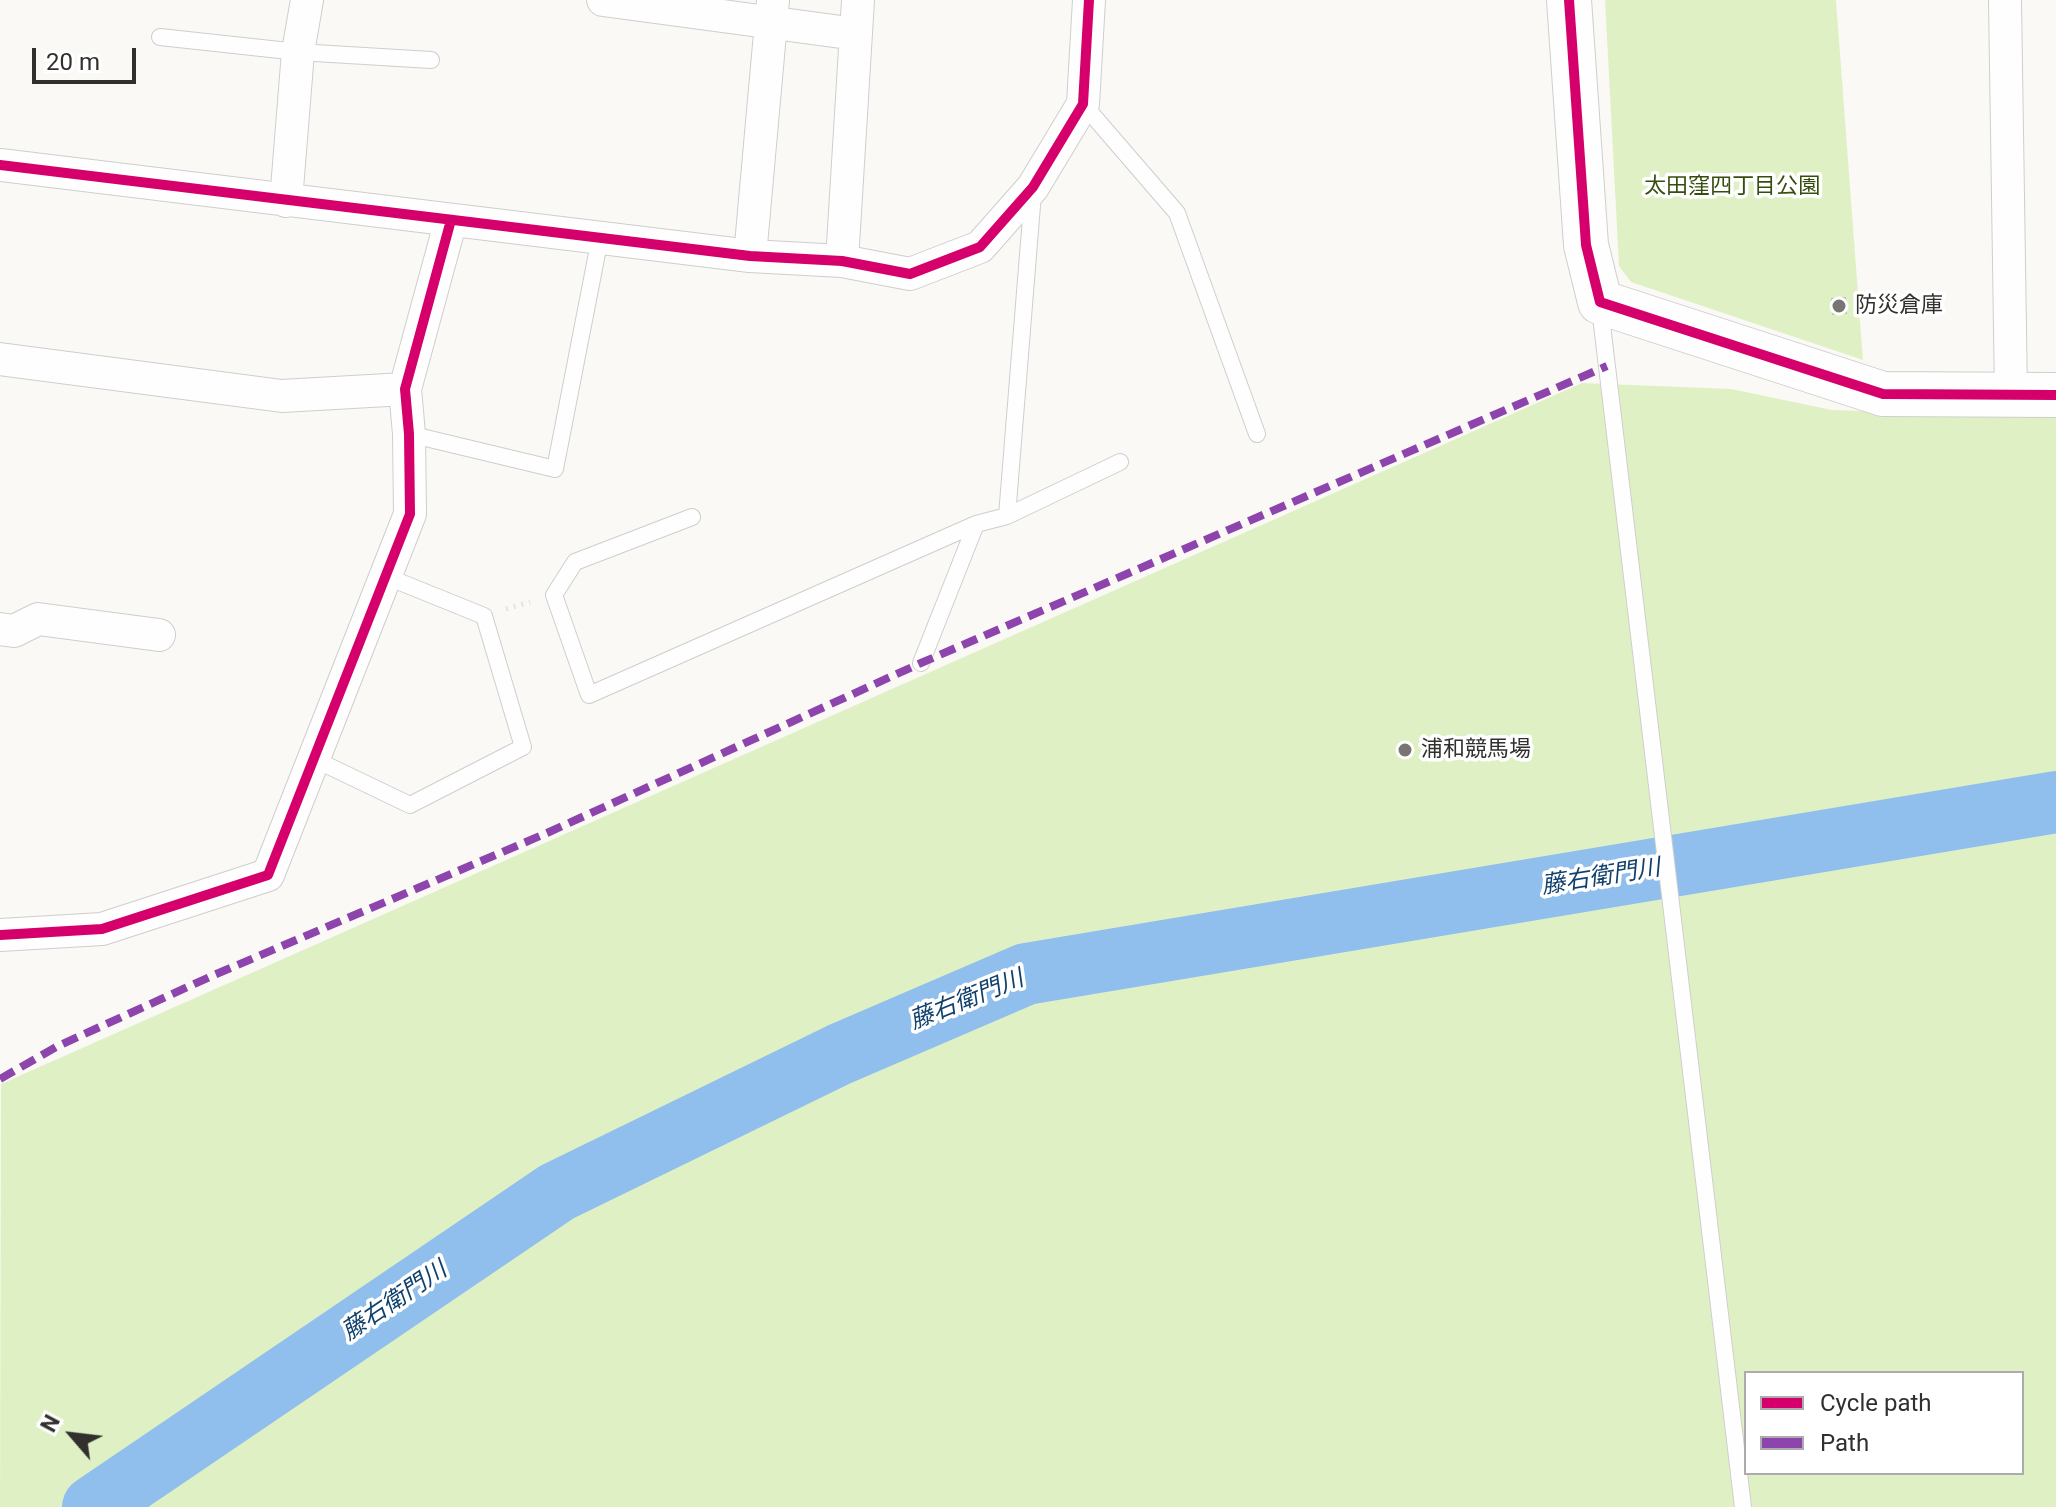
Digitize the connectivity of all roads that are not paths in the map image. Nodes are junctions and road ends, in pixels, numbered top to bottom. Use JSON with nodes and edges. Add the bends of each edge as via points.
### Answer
{"nodes":[{"id":1,"x":307,"y":0,"type":"edge"},
{"id":2,"x":603,"y":0,"type":"edge"},
{"id":3,"x":858,"y":0,"type":"edge"},
{"id":4,"x":1089,"y":0,"type":"edge"},
{"id":5,"x":1569,"y":0,"type":"edge"},
{"id":6,"x":2005,"y":0,"type":"edge"},
{"id":7,"x":772,"y":12,"type":"edge"},
{"id":8,"x":856,"y":34,"type":"junction"},
{"id":9,"x":160,"y":37,"type":"dead end"},
{"id":10,"x":298,"y":52,"type":"junction"},
{"id":11,"x":431,"y":60,"type":"dead end"},
{"id":12,"x":1083,"y":104,"type":"junction"},
{"id":13,"x":0,"y":165,"type":"edge"},
{"id":14,"x":1033,"y":187,"type":"junction"},
{"id":15,"x":286,"y":201,"type":"junction"},
{"id":16,"x":451,"y":220,"type":"junction"},
{"id":17,"x":600,"y":238,"type":"junction"},
{"id":18,"x":750,"y":256,"type":"junction"},
{"id":19,"x":842,"y":261,"type":"junction"},
{"id":20,"x":1600,"y":302,"type":"junction"},
{"id":21,"x":0,"y":359,"type":"edge"},
{"id":22,"x":405,"y":389,"type":"junction"},
{"id":23,"x":2011,"y":394,"type":"junction"},
{"id":24,"x":2056,"y":395,"type":"edge"},
{"id":25,"x":409,"y":434,"type":"junction"},
{"id":26,"x":1257,"y":434,"type":"dead end"},
{"id":27,"x":1120,"y":462,"type":"dead end"},
{"id":28,"x":1007,"y":516,"type":"junction"},
{"id":29,"x":692,"y":517,"type":"dead end"},
{"id":30,"x":976,"y":524,"type":"junction"},
{"id":31,"x":385,"y":576,"type":"junction"},
{"id":32,"x":0,"y":629,"type":"edge"},
{"id":33,"x":159,"y":635,"type":"dead end"},
{"id":34,"x":921,"y":663,"type":"dead end"},
{"id":35,"x":312,"y":758,"type":"junction"},
{"id":36,"x":0,"y":935,"type":"edge"},
{"id":37,"x":1743,"y":1507,"type":"edge"}],
"edges":[{"from":1,"to":10,"type":"street"},
{"from":2,"to":7,"type":"street"},
{"from":3,"to":8,"type":"street"},
{"from":4,"to":12,"type":"street"},
{"from":5,"to":20,"type":"street","via":[[1586,245]]},
{"from":6,"to":23,"type":"street"},
{"from":7,"to":8,"type":"street"},
{"from":7,"to":18,"type":"street"},
{"from":8,"to":19,"type":"street"},
{"from":9,"to":10,"type":"lane"},
{"from":10,"to":11,"type":"lane"},
{"from":10,"to":15,"type":"street"},
{"from":12,"to":14,"type":"street"},
{"from":12,"to":26,"type":"lane","via":[[1177,213]]},
{"from":13,"to":15,"type":"street"},
{"from":14,"to":19,"type":"street","via":[[980,247],[924,269],[910,274]]},
{"from":14,"to":28,"type":"lane"},
{"from":15,"to":16,"type":"street"},
{"from":16,"to":17,"type":"street"},
{"from":16,"to":22,"type":"street"},
{"from":17,"to":18,"type":"street"},
{"from":17,"to":25,"type":"lane","via":[[555,469]]},
{"from":18,"to":19,"type":"street"},
{"from":20,"to":23,"type":"street","via":[[1883,394]]},
{"from":20,"to":37,"type":"lane"},
{"from":21,"to":22,"type":"street","via":[[282,396]]},
{"from":22,"to":25,"type":"street"},
{"from":23,"to":24,"type":"street"},
{"from":25,"to":31,"type":"street","via":[[410,514]]},
{"from":27,"to":28,"type":"lane"},
{"from":28,"to":30,"type":"lane"},
{"from":29,"to":30,"type":"lane","via":[[575,562],[554,595],[589,695]]},
{"from":30,"to":34,"type":"lane"},
{"from":31,"to":35,"type":"street"},
{"from":31,"to":35,"type":"lane","via":[[484,616],[523,747],[410,805]]},
{"from":32,"to":33,"type":"street","via":[[14,631],[38,619]]},
{"from":35,"to":36,"type":"street","via":[[268,875],[102,929]]}]}
